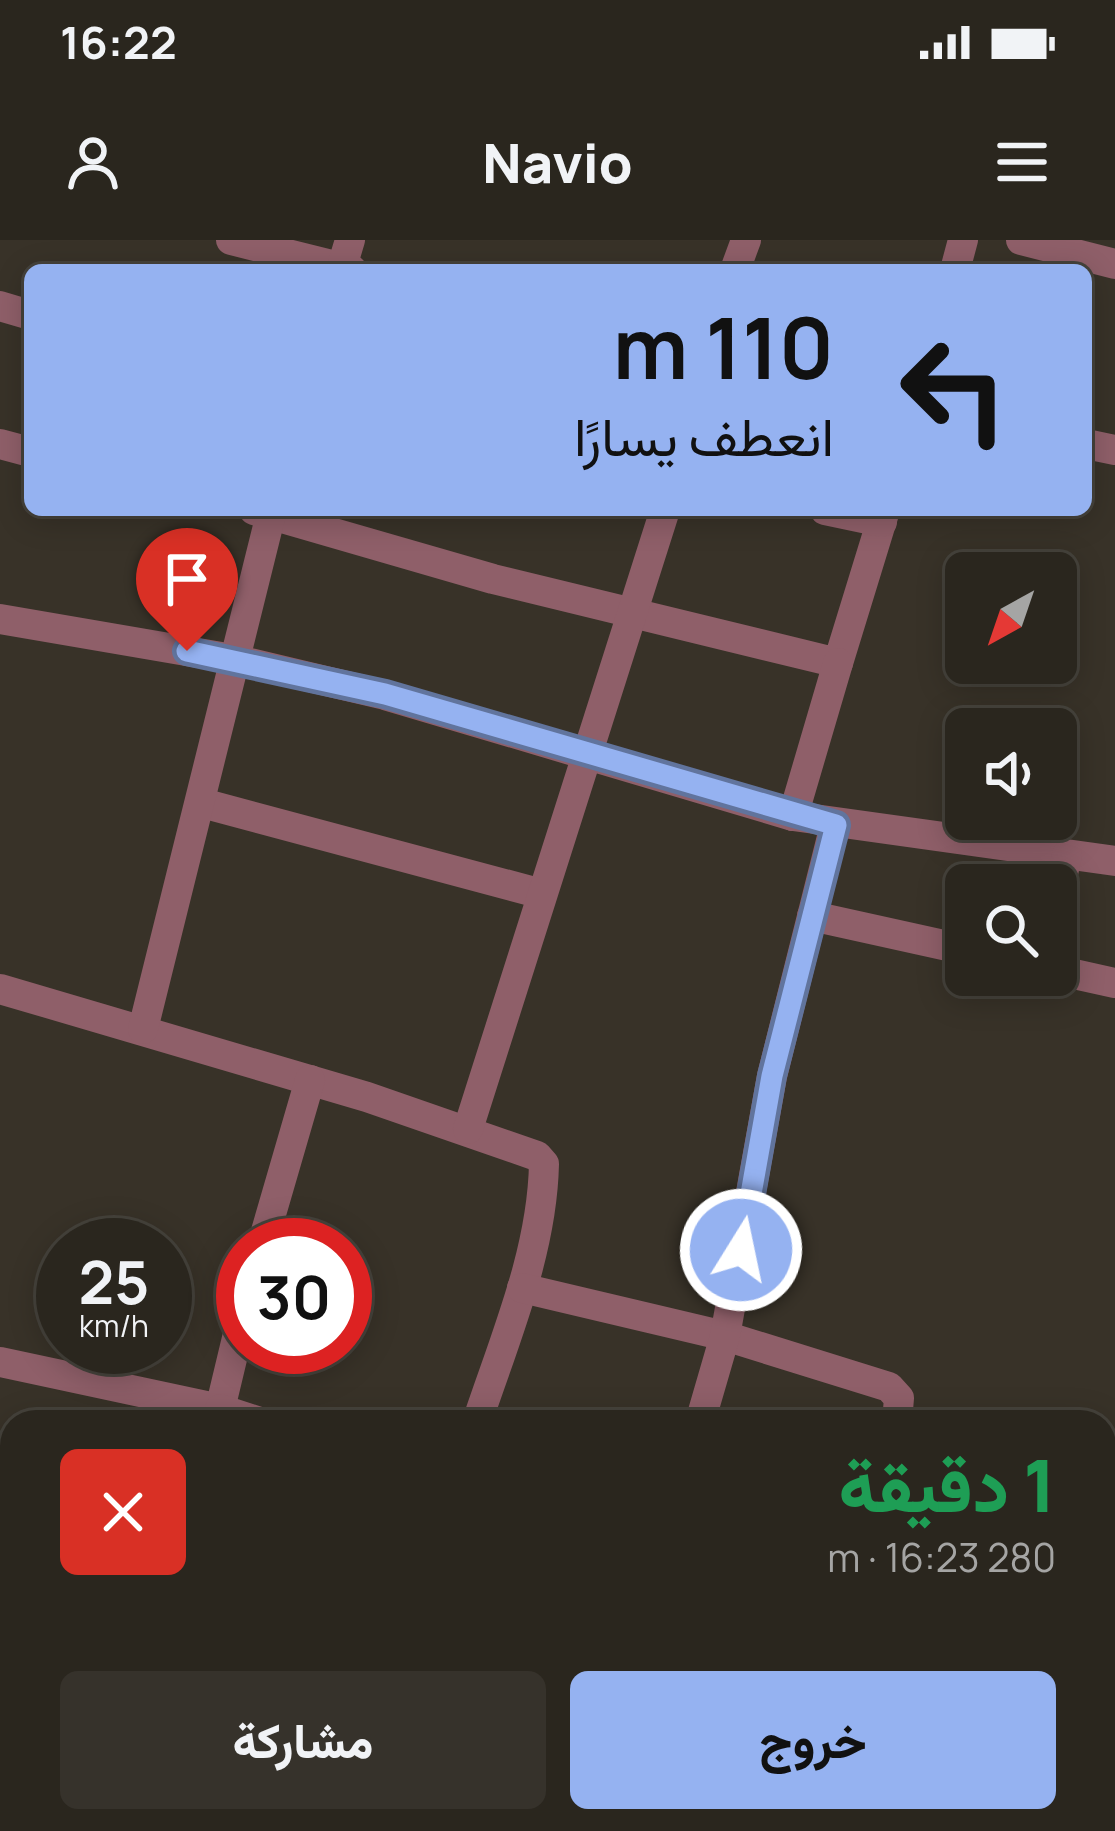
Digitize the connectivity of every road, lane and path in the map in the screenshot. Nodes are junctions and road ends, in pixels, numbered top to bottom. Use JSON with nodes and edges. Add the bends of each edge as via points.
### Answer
{"nodes":[{"id":1,"x":231,"y":240,"type":"edge"},
{"id":2,"x":1021,"y":240,"type":"edge"},
{"id":3,"x":346,"y":262,"type":"edge"},
{"id":4,"x":1115,"y":263,"type":"edge"},
{"id":5,"x":265,"y":516,"type":"edge"},
{"id":6,"x":280,"y":516,"type":"edge"},
{"id":7,"x":663,"y":516,"type":"edge"},
{"id":8,"x":884,"y":516,"type":"edge"},
{"id":9,"x":636,"y":612,"type":"junction"},
{"id":10,"x":0,"y":620,"type":"edge"},
{"id":11,"x":233,"y":659,"type":"junction"},
{"id":12,"x":838,"y":663,"type":"junction"},
{"id":13,"x":588,"y":754,"type":"junction"},
{"id":14,"x":202,"y":803,"type":"junction"},
{"id":15,"x":793,"y":816,"type":"junction"},
{"id":16,"x":836,"y":825,"type":"junction"},
{"id":17,"x":1066,"y":855,"type":"junction"},
{"id":18,"x":1115,"y":861,"type":"edge"},
{"id":19,"x":1064,"y":864,"type":"edge"},
{"id":20,"x":542,"y":894,"type":"junction"},
{"id":21,"x":812,"y":916,"type":"junction"},
{"id":22,"x":945,"y":945,"type":"edge"},
{"id":23,"x":1077,"y":975,"type":"edge"},
{"id":24,"x":1115,"y":983,"type":"edge"},
{"id":25,"x":0,"y":989,"type":"edge"},
{"id":26,"x":143,"y":1029,"type":"junction"},
{"id":27,"x":310,"y":1080,"type":"junction"},
{"id":28,"x":468,"y":1129,"type":"junction"},
{"id":29,"x":270,"y":1218,"type":"edge"},
{"id":30,"x":522,"y":1288,"type":"junction"},
{"id":31,"x":725,"y":1336,"type":"junction"},
{"id":32,"x":0,"y":1363,"type":"edge"},
{"id":33,"x":228,"y":1374,"type":"edge"},
{"id":34,"x":220,"y":1409,"type":"junction"},
{"id":35,"x":223,"y":1410,"type":"edge"},
{"id":36,"x":481,"y":1410,"type":"edge"},
{"id":37,"x":703,"y":1410,"type":"edge"},
{"id":38,"x":898,"y":1410,"type":"edge"}],
"edges":[{"from":1,"to":3,"type":"street"},
{"from":2,"to":4,"type":"street"},
{"from":5,"to":11,"type":"street"},
{"from":6,"to":9,"type":"street"},
{"from":7,"to":9,"type":"street"},
{"from":8,"to":12,"type":"street"},
{"from":9,"to":12,"type":"street"},
{"from":9,"to":13,"type":"street"},
{"from":10,"to":11,"type":"street"},
{"from":11,"to":13,"type":"street"},
{"from":11,"to":14,"type":"street"},
{"from":12,"to":15,"type":"street"},
{"from":13,"to":15,"type":"street"},
{"from":13,"to":20,"type":"street"},
{"from":14,"to":20,"type":"street"},
{"from":14,"to":26,"type":"street"},
{"from":15,"to":16,"type":"street"},
{"from":16,"to":17,"type":"street"},
{"from":16,"to":21,"type":"street"},
{"from":17,"to":18,"type":"street"},
{"from":17,"to":19,"type":"street"},
{"from":20,"to":28,"type":"street"},
{"from":21,"to":22,"type":"street"},
{"from":21,"to":31,"type":"street","via":[[772,1076]]},
{"from":23,"to":24,"type":"street"},
{"from":25,"to":26,"type":"street"},
{"from":26,"to":27,"type":"street"},
{"from":27,"to":28,"type":"street"},
{"from":27,"to":29,"type":"street"},
{"from":28,"to":30,"type":"street","via":[[530,1150],[544,1163]]},
{"from":30,"to":31,"type":"street"},
{"from":30,"to":36,"type":"street"},
{"from":31,"to":37,"type":"street"},
{"from":31,"to":38,"type":"street","via":[[889,1388]]},
{"from":32,"to":34,"type":"street"},
{"from":33,"to":34,"type":"street"},
{"from":34,"to":35,"type":"street"}]}
